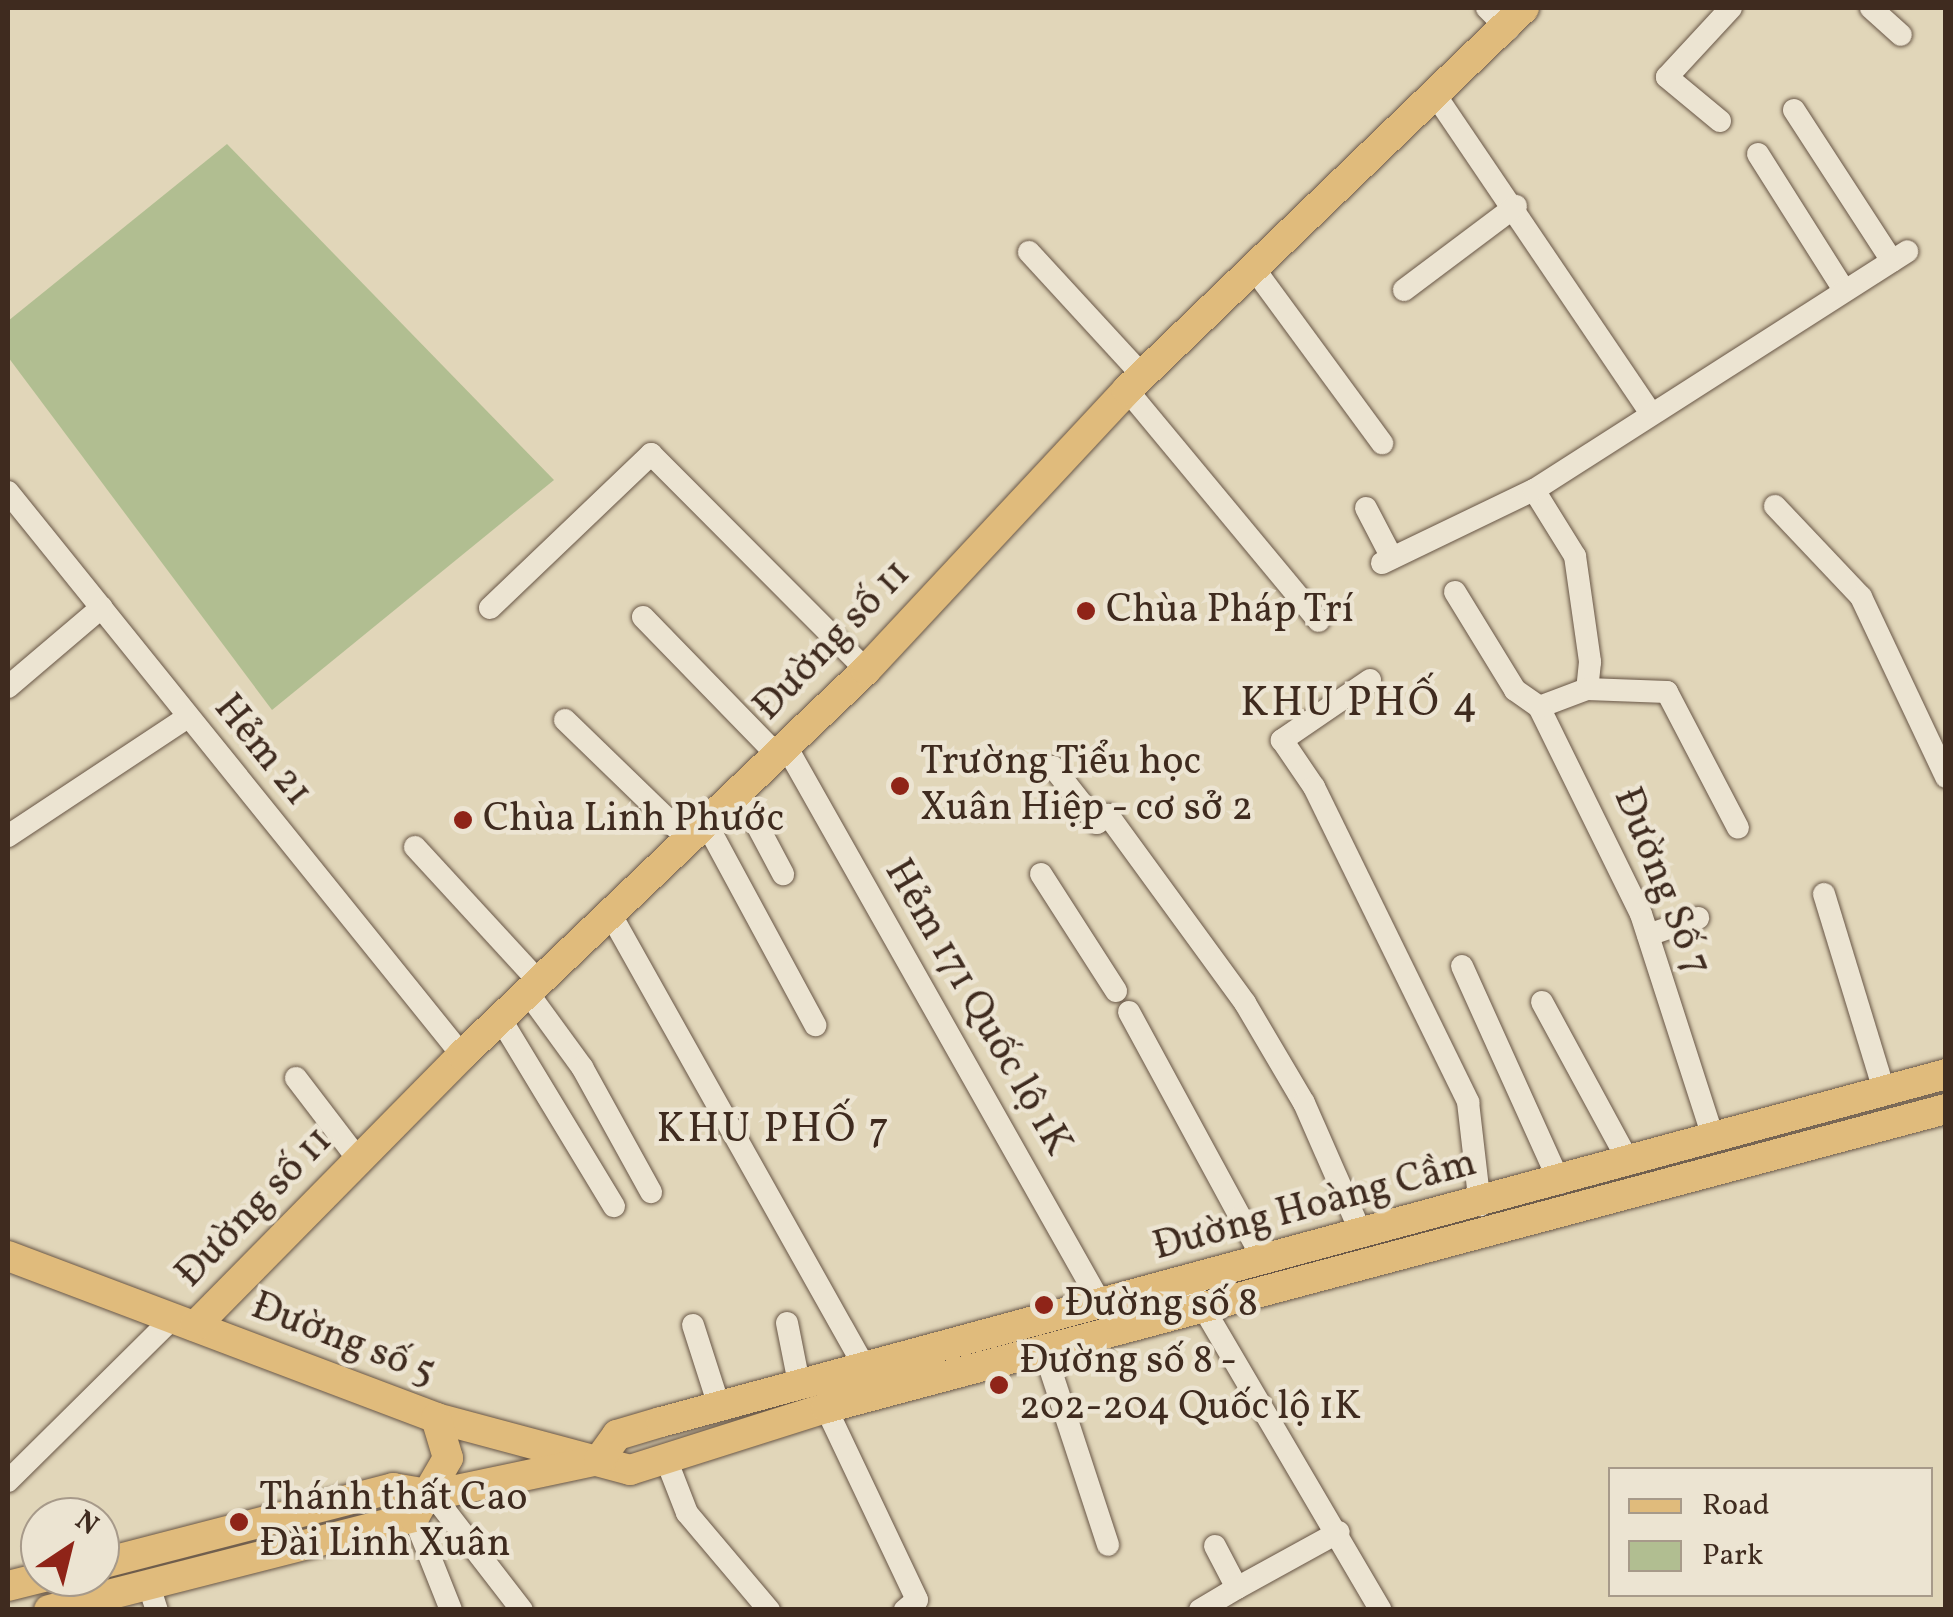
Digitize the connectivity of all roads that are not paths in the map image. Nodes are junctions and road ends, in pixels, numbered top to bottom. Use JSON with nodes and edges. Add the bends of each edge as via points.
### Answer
{"nodes":[{"id":1,"x":1731,"y":8,"type":"edge"},
{"id":2,"x":1870,"y":8,"type":"edge"},
{"id":3,"x":1506,"y":15,"type":"edge"},
{"id":4,"x":1901,"y":35,"type":"dead end"},
{"id":5,"x":1434,"y":93,"type":"junction"},
{"id":6,"x":1794,"y":110,"type":"dead end"},
{"id":7,"x":1720,"y":122,"type":"dead end"},
{"id":8,"x":1758,"y":154,"type":"dead end"},
{"id":9,"x":1516,"y":206,"type":"junction"},
{"id":10,"x":1029,"y":252,"type":"dead end"},
{"id":11,"x":1252,"y":266,"type":"junction"},
{"id":12,"x":1404,"y":290,"type":"dead end"},
{"id":13,"x":1844,"y":290,"type":"junction"},
{"id":14,"x":1134,"y":383,"type":"junction"},
{"id":15,"x":1648,"y":411,"type":"junction"},
{"id":16,"x":1382,"y":443,"type":"dead end"},
{"id":17,"x":1534,"y":490,"type":"junction"},
{"id":18,"x":9,"y":496,"type":"edge"},
{"id":19,"x":1775,"y":506,"type":"dead end"},
{"id":20,"x":1366,"y":508,"type":"dead end"},
{"id":21,"x":1454,"y":592,"type":"dead end"},
{"id":22,"x":102,"y":607,"type":"junction"},
{"id":23,"x":490,"y":608,"type":"dead end"},
{"id":24,"x":643,"y":617,"type":"dead end"},
{"id":25,"x":1320,"y":621,"type":"dead end"},
{"id":26,"x":866,"y":670,"type":"junction"},
{"id":27,"x":1370,"y":680,"type":"dead end"},
{"id":28,"x":8,"y":687,"type":"edge"},
{"id":29,"x":1587,"y":689,"type":"junction"},
{"id":30,"x":1540,"y":707,"type":"junction"},
{"id":31,"x":186,"y":718,"type":"junction"},
{"id":32,"x":565,"y":720,"type":"dead end"},
{"id":33,"x":782,"y":752,"type":"junction"},
{"id":34,"x":1053,"y":767,"type":"dead end"},
{"id":35,"x":1946,"y":777,"type":"edge"},
{"id":36,"x":740,"y":793,"type":"junction"},
{"id":37,"x":1738,"y":828,"type":"dead end"},
{"id":38,"x":697,"y":831,"type":"junction"},
{"id":39,"x":8,"y":836,"type":"edge"},
{"id":40,"x":415,"y":847,"type":"dead end"},
{"id":41,"x":783,"y":874,"type":"dead end"},
{"id":42,"x":1041,"y":874,"type":"dead end"},
{"id":43,"x":1824,"y":894,"type":"dead end"},
{"id":44,"x":611,"y":915,"type":"junction"},
{"id":45,"x":1698,"y":918,"type":"dead end"},
{"id":46,"x":1648,"y":934,"type":"junction"},
{"id":47,"x":1462,"y":966,"type":"dead end"},
{"id":48,"x":533,"y":987,"type":"junction"},
{"id":49,"x":1116,"y":991,"type":"dead end"},
{"id":50,"x":1542,"y":1002,"type":"dead end"},
{"id":51,"x":1129,"y":1012,"type":"dead end"},
{"id":52,"x":500,"y":1018,"type":"junction"},
{"id":53,"x":815,"y":1025,"type":"dead end"},
{"id":54,"x":462,"y":1055,"type":"junction"},
{"id":55,"x":1946,"y":1074,"type":"edge"},
{"id":56,"x":296,"y":1078,"type":"dead end"},
{"id":57,"x":1885,"y":1094,"type":"junction"},
{"id":58,"x":1946,"y":1109,"type":"edge"},
{"id":59,"x":1714,"y":1140,"type":"junction"},
{"id":60,"x":358,"y":1159,"type":"junction"},
{"id":61,"x":1630,"y":1164,"type":"junction"},
{"id":62,"x":1560,"y":1182,"type":"junction"},
{"id":63,"x":651,"y":1192,"type":"dead end"},
{"id":64,"x":1480,"y":1205,"type":"junction"},
{"id":65,"x":614,"y":1206,"type":"dead end"},
{"id":66,"x":1360,"y":1233,"type":"junction"},
{"id":67,"x":8,"y":1256,"type":"edge"},
{"id":68,"x":1263,"y":1258,"type":"junction"},
{"id":69,"x":1195,"y":1294,"type":"junction"},
{"id":70,"x":1102,"y":1304,"type":"junction"},
{"id":71,"x":184,"y":1322,"type":"junction"},
{"id":72,"x":787,"y":1323,"type":"dead end"},
{"id":73,"x":693,"y":1326,"type":"dead end"},
{"id":74,"x":1044,"y":1350,"type":"junction"},
{"id":75,"x":864,"y":1366,"type":"junction"},
{"id":76,"x":799,"y":1383,"type":"junction"},
{"id":77,"x":720,"y":1406,"type":"junction"},
{"id":78,"x":826,"y":1408,"type":"junction"},
{"id":79,"x":436,"y":1418,"type":"junction"},
{"id":80,"x":666,"y":1459,"type":"junction"},
{"id":81,"x":599,"y":1460,"type":"junction"},
{"id":82,"x":8,"y":1481,"type":"edge"},
{"id":83,"x":424,"y":1506,"type":"junction"},
{"id":84,"x":1339,"y":1532,"type":"junction"},
{"id":85,"x":1108,"y":1545,"type":"dead end"},
{"id":86,"x":1215,"y":1546,"type":"dead end"},
{"id":87,"x":120,"y":1559,"type":"edge"},
{"id":88,"x":1237,"y":1588,"type":"junction"},
{"id":89,"x":153,"y":1598,"type":"edge"},
{"id":90,"x":918,"y":1606,"type":"edge"},
{"id":91,"x":53,"y":1609,"type":"edge"},
{"id":92,"x":451,"y":1610,"type":"edge"},
{"id":93,"x":522,"y":1610,"type":"edge"},
{"id":94,"x":770,"y":1610,"type":"edge"},
{"id":95,"x":1200,"y":1610,"type":"edge"},
{"id":96,"x":1381,"y":1610,"type":"edge"}],
"edges":[{"from":1,"to":7,"type":"street","via":[[1667,77]]},
{"from":2,"to":4,"type":"street"},
{"from":3,"to":5,"type":"main road","name":"Đường số 11"},
{"from":5,"to":9,"type":"street"},
{"from":5,"to":11,"type":"main road","name":"Đường số 11"},
{"from":6,"to":13,"type":"street","via":[[1899,256]]},
{"from":8,"to":13,"type":"street"},
{"from":9,"to":12,"type":"street"},
{"from":9,"to":15,"type":"street"},
{"from":10,"to":14,"type":"street"},
{"from":11,"to":14,"type":"main road","name":"Đường số 11"},
{"from":11,"to":16,"type":"street"},
{"from":13,"to":15,"type":"street"},
{"from":14,"to":25,"type":"street"},
{"from":14,"to":26,"type":"main road","name":"Đường số 11"},
{"from":15,"to":17,"type":"street"},
{"from":17,"to":20,"type":"street","via":[[1387,560]]},
{"from":17,"to":29,"type":"street","via":[[1575,556]]},
{"from":18,"to":22,"type":"street","name":"Hẻm 21"},
{"from":19,"to":35,"type":"street","via":[[1860,597]]},
{"from":21,"to":30,"type":"street","via":[[1516,690]]},
{"from":22,"to":28,"type":"street"},
{"from":22,"to":31,"type":"street","name":"Hẻm 21"},
{"from":23,"to":26,"type":"street","via":[[650,454]]},
{"from":24,"to":33,"type":"street","name":"Hẻm 171 Quốc lộ 1K"},
{"from":26,"to":33,"type":"main road","name":"Đường số 11"},
{"from":27,"to":64,"type":"street","via":[[1282,740],[1314,786],[1468,1102]]},
{"from":29,"to":30,"type":"street"},
{"from":29,"to":37,"type":"street","via":[[1666,692]]},
{"from":30,"to":46,"type":"street","name":"Đường Số 7"},
{"from":31,"to":39,"type":"street"},
{"from":31,"to":54,"type":"street","name":"Hẻm 21"},
{"from":32,"to":38,"type":"street"},
{"from":33,"to":36,"type":"main road","name":"Đường số 11"},
{"from":33,"to":70,"type":"street","name":"Hẻm 171 Quốc lộ 1K"},
{"from":34,"to":66,"type":"street","via":[[1097,823],[1108,814],[1245,1002],[1304,1103]]},
{"from":36,"to":38,"type":"main road","name":"Đường số 11"},
{"from":36,"to":41,"type":"street"},
{"from":38,"to":44,"type":"main road","name":"Đường số 11"},
{"from":38,"to":53,"type":"street"},
{"from":40,"to":48,"type":"street"},
{"from":42,"to":49,"type":"street"},
{"from":43,"to":57,"type":"street"},
{"from":44,"to":48,"type":"main road","name":"Đường số 11"},
{"from":44,"to":75,"type":"street"},
{"from":45,"to":46,"type":"street"},
{"from":46,"to":59,"type":"street","name":"Đường Số 7"},
{"from":47,"to":62,"type":"street"},
{"from":48,"to":52,"type":"main road","name":"Đường số 11"},
{"from":48,"to":63,"type":"street"},
{"from":50,"to":61,"type":"street"},
{"from":51,"to":68,"type":"street"},
{"from":52,"to":54,"type":"main road","name":"Đường số 11"},
{"from":52,"to":65,"type":"street"},
{"from":54,"to":60,"type":"main road","name":"Đường số 11"},
{"from":55,"to":57,"type":"main road","name":"Đường Hoàng Cầm"},
{"from":56,"to":60,"type":"street"},
{"from":57,"to":59,"type":"main road","name":"Đường Hoàng Cầm"},
{"from":58,"to":69,"type":"main road","name":"Đường Hoàng Cầm"},
{"from":59,"to":61,"type":"main road","name":"Đường Hoàng Cầm"},
{"from":60,"to":71,"type":"main road","name":"Đường số 11"},
{"from":61,"to":62,"type":"main road","name":"Đường Hoàng Cầm"},
{"from":62,"to":64,"type":"main road","name":"Đường Hoàng Cầm"},
{"from":64,"to":66,"type":"main road","name":"Đường Hoàng Cầm"},
{"from":66,"to":68,"type":"main road","name":"Đường Hoàng Cầm"},
{"from":67,"to":71,"type":"main road","name":"Đường số 5"},
{"from":68,"to":69,"type":"main road","name":"Đường Hoàng Cầm"},
{"from":69,"to":70,"type":"main road","name":"Đường Hoàng Cầm"},
{"from":69,"to":74,"type":"main road","name":"Đường Hoàng Cầm"},
{"from":69,"to":84,"type":"street"},
{"from":70,"to":75,"type":"main road","name":"Đường Hoàng Cầm"},
{"from":71,"to":79,"type":"main road","name":"Đường số 5"},
{"from":71,"to":82,"type":"street"},
{"from":72,"to":76,"type":"street"},
{"from":73,"to":77,"type":"street"},
{"from":74,"to":78,"type":"main road","name":"Đường Hoàng Cầm"},
{"from":74,"to":85,"type":"street"},
{"from":75,"to":76,"type":"main road","name":"Đường Hoàng Cầm"},
{"from":76,"to":77,"type":"main road","name":"Đường Hoàng Cầm"},
{"from":77,"to":81,"type":"main road","name":"Đường Hoàng Cầm","via":[[618,1435]]},
{"from":78,"to":80,"type":"main road","name":"Đường Hoàng Cầm"},
{"from":78,"to":90,"type":"street"},
{"from":79,"to":81,"type":"main road","name":"Đường số 5"},
{"from":79,"to":83,"type":"main road","via":[[448,1458]]},
{"from":80,"to":81,"type":"main road","name":"Đường Hoàng Cầm","via":[[630,1470]]},
{"from":80,"to":94,"type":"street","via":[[687,1513]]},
{"from":81,"to":83,"type":"main road","name":"Đường Hoàng Cầm"},
{"from":83,"to":87,"type":"main road","name":"Đường Hoàng Cầm","via":[[393,1488]]},
{"from":83,"to":89,"type":"main road","name":"Đường Hoàng Cầm"},
{"from":83,"to":92,"type":"street"},
{"from":83,"to":93,"type":"street"},
{"from":84,"to":88,"type":"street"},
{"from":84,"to":96,"type":"street"},
{"from":86,"to":88,"type":"street"},
{"from":88,"to":95,"type":"street"},
{"from":89,"to":91,"type":"main road","name":"Đường Hoàng Cầm"}]}
